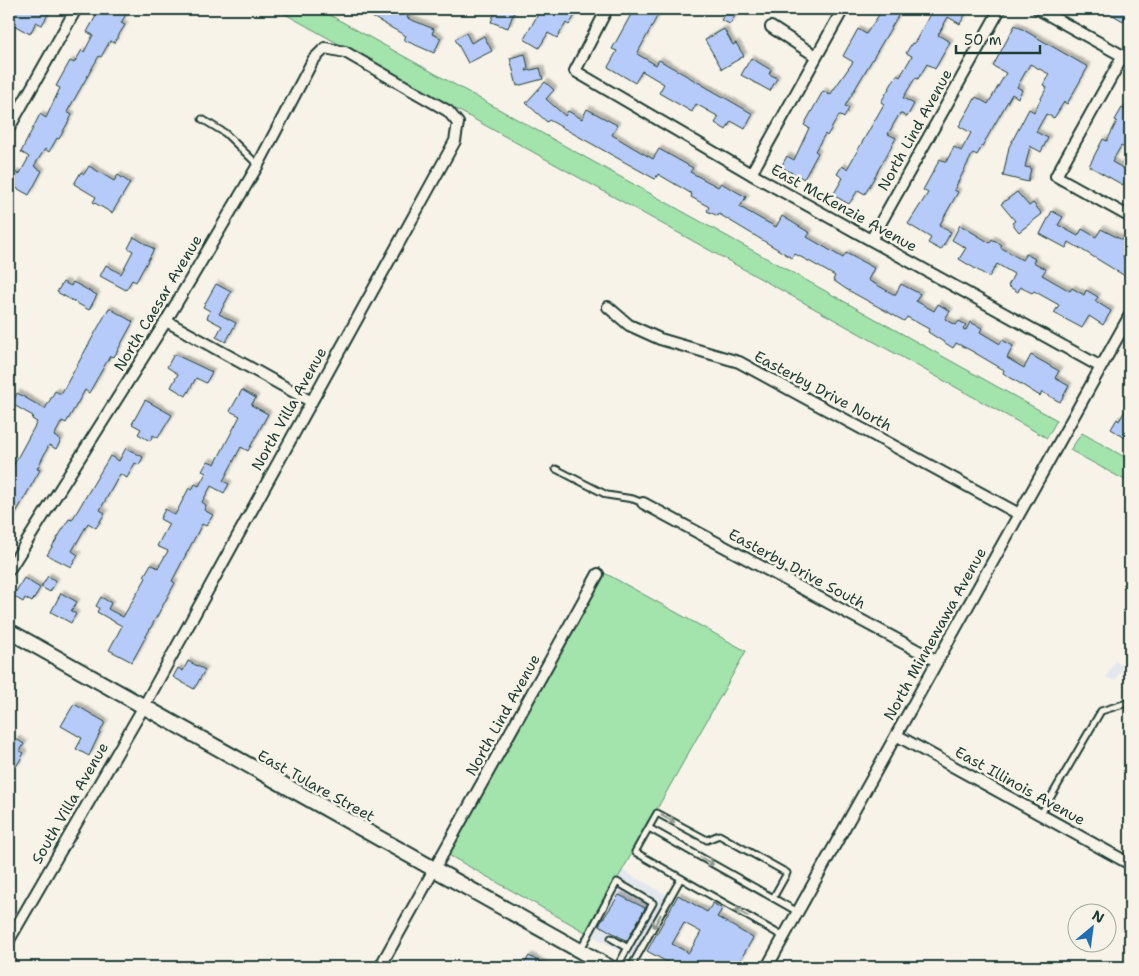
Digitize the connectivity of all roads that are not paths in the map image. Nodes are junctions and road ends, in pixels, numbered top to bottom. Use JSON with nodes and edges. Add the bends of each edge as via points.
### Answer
{"nodes":[{"id":1,"x":76,"y":9,"type":"edge"},
{"id":2,"x":607,"y":9,"type":"edge"},
{"id":3,"x":843,"y":9,"type":"edge"},
{"id":4,"x":1000,"y":9,"type":"edge"},
{"id":5,"x":1038,"y":9,"type":"edge"},
{"id":6,"x":771,"y":27,"type":"dead end"},
{"id":7,"x":816,"y":56,"type":"junction"},
{"id":8,"x":202,"y":119,"type":"dead end"},
{"id":9,"x":458,"y":124,"type":"joint"},
{"id":10,"x":9,"y":128,"type":"edge"},
{"id":11,"x":258,"y":165,"type":"junction"},
{"id":12,"x":751,"y":174,"type":"junction"},
{"id":13,"x":1130,"y":216,"type":"edge"},
{"id":14,"x":871,"y":240,"type":"junction"},
{"id":15,"x":608,"y":308,"type":"dead end"},
{"id":16,"x":1130,"y":315,"type":"edge"},
{"id":17,"x":166,"y":321,"type":"junction"},
{"id":18,"x":1101,"y":367,"type":"junction"},
{"id":19,"x":310,"y":401,"type":"junction"},
{"id":20,"x":556,"y":469,"type":"dead end"},
{"id":21,"x":643,"y":503,"type":"joint"},
{"id":22,"x":1019,"y":514,"type":"junction"},
{"id":23,"x":9,"y":570,"type":"edge"},
{"id":24,"x":598,"y":574,"type":"dead end"},
{"id":25,"x":9,"y":631,"type":"edge"},
{"id":26,"x":937,"y":661,"type":"junction"},
{"id":27,"x":1130,"y":702,"type":"edge"},
{"id":28,"x":143,"y":708,"type":"junction"},
{"id":29,"x":896,"y":735,"type":"junction"},
{"id":30,"x":1041,"y":814,"type":"junction"},
{"id":31,"x":649,"y":828,"type":"junction"},
{"id":32,"x":1130,"y":864,"type":"edge"},
{"id":33,"x":435,"y":871,"type":"junction"},
{"id":34,"x":681,"y":878,"type":"junction"},
{"id":35,"x":773,"y":898,"type":"junction"},
{"id":36,"x":798,"y":912,"type":"junction"},
{"id":37,"x":785,"y":937,"type":"junction"},
{"id":38,"x":611,"y":938,"type":"dead end"},
{"id":39,"x":9,"y":940,"type":"edge"},
{"id":40,"x":628,"y":948,"type":"junction"},
{"id":41,"x":580,"y":951,"type":"junction"},
{"id":42,"x":380,"y":967,"type":"edge"},
{"id":43,"x":609,"y":967,"type":"edge"},
{"id":44,"x":617,"y":967,"type":"edge"},
{"id":45,"x":631,"y":967,"type":"edge"},
{"id":46,"x":767,"y":967,"type":"edge"}],
"edges":[{"from":1,"to":10,"type":"street"},
{"from":2,"to":12,"type":"street","name":"East McKenzie Avenue","via":[[575,72]]},
{"from":3,"to":7,"type":"street"},
{"from":4,"to":14,"type":"street","name":"North Lind Avenue"},
{"from":5,"to":13,"type":"street","via":[[1123,56],[1056,176]]},
{"from":6,"to":7,"type":"street"},
{"from":7,"to":12,"type":"street"},
{"from":8,"to":11,"type":"lane","via":[[224,133]]},
{"from":9,"to":11,"type":"street","name":"North Caesar Avenue","via":[[448,111],[344,52],[325,48],[313,60]]},
{"from":9,"to":19,"type":"street","name":"North Villa Avenue","via":[[455,141]]},
{"from":11,"to":17,"type":"street","name":"North Caesar Avenue"},
{"from":12,"to":14,"type":"street","name":"East McKenzie Avenue"},
{"from":14,"to":18,"type":"street","name":"East McKenzie Avenue"},
{"from":15,"to":22,"type":"street","name":"Easterby Drive North","via":[[629,325],[660,339],[739,362]]},
{"from":16,"to":18,"type":"street","name":"North Minnewawa Avenue"},
{"from":17,"to":19,"type":"street"},
{"from":17,"to":23,"type":"street","name":"North Caesar Avenue"},
{"from":18,"to":22,"type":"street","name":"North Minnewawa Avenue"},
{"from":19,"to":28,"type":"street","name":"North Villa Avenue"},
{"from":20,"to":21,"type":"lane","via":[[607,495]]},
{"from":21,"to":26,"type":"street","name":"Easterby Drive South"},
{"from":22,"to":26,"type":"street","name":"North Minnewawa Avenue"},
{"from":24,"to":33,"type":"street","name":"North Lind Avenue"},
{"from":25,"to":28,"type":"main road","name":"East Tulare Street"},
{"from":26,"to":29,"type":"street","name":"North Minnewawa Avenue"},
{"from":27,"to":30,"type":"lane","via":[[1101,711]]},
{"from":28,"to":33,"type":"main road","name":"East Tulare Street"},
{"from":28,"to":39,"type":"street","name":"South Villa Avenue"},
{"from":29,"to":30,"type":"street","name":"East Illinois Avenue"},
{"from":29,"to":36,"type":"street","name":"North Minnewawa Avenue"},
{"from":30,"to":32,"type":"street","name":"East Illinois Avenue"},
{"from":31,"to":34,"type":"lane","via":[[635,852]]},
{"from":31,"to":35,"type":"lane","one_way":true},
{"from":31,"to":35,"type":"lane","one_way":true,"via":[[657,813],[708,840],[719,834],[787,874]]},
{"from":33,"to":41,"type":"main road","name":"East Tulare Street"},
{"from":33,"to":42,"type":"street","name":"North Lind Avenue"},
{"from":37,"to":34,"type":"lane","one_way":true},
{"from":34,"to":45,"type":"lane","one_way":true},
{"from":35,"to":36,"type":"lane"},
{"from":36,"to":37,"type":"street","name":"North Minnewawa Avenue"},
{"from":37,"to":46,"type":"street","name":"North Minnewawa Avenue"},
{"from":38,"to":40,"type":"lane"},
{"from":40,"to":41,"type":"lane","via":[[653,903],[617,882]]},
{"from":40,"to":44,"type":"lane"},
{"from":41,"to":43,"type":"main road","name":"East Tulare Street"}]}
